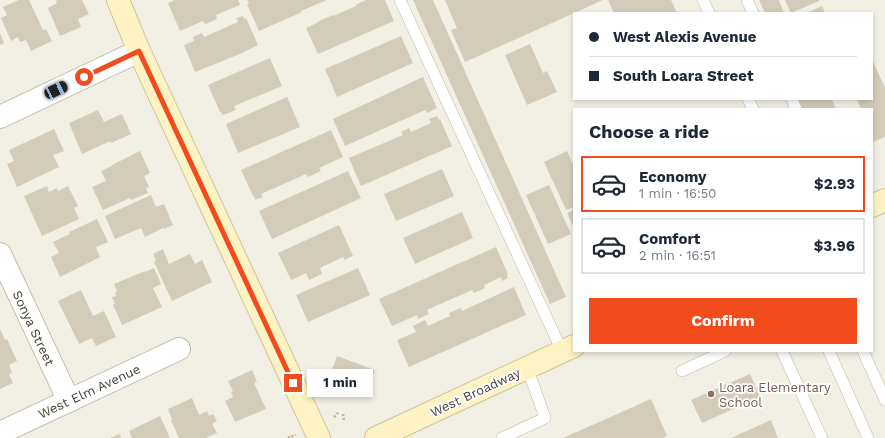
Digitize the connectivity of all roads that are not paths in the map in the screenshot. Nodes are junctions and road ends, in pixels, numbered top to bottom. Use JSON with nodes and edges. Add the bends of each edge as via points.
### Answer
{"nodes":[{"id":1,"x":118,"y":0,"type":"edge"},
{"id":2,"x":400,"y":0,"type":"edge"},
{"id":3,"x":704,"y":0,"type":"edge"},
{"id":4,"x":747,"y":0,"type":"edge"},
{"id":5,"x":709,"y":12,"type":"edge"},
{"id":6,"x":753,"y":12,"type":"edge"},
{"id":7,"x":139,"y":51,"type":"junction"},
{"id":8,"x":0,"y":117,"type":"edge"},
{"id":9,"x":885,"y":200,"type":"edge"},
{"id":10,"x":873,"y":206,"type":"edge"},
{"id":11,"x":0,"y":254,"type":"edge"},
{"id":12,"x":568,"y":348,"type":"edge"},
{"id":13,"x":179,"y":349,"type":"dead end"},
{"id":14,"x":723,"y":352,"type":"edge"},
{"id":15,"x":782,"y":352,"type":"edge"},
{"id":16,"x":829,"y":352,"type":"edge"},
{"id":17,"x":863,"y":352,"type":"edge"},
{"id":18,"x":528,"y":367,"type":"junction"},
{"id":19,"x":682,"y":371,"type":"dead end"},
{"id":20,"x":885,"y":400,"type":"edge"},
{"id":21,"x":69,"y":401,"type":"junction"},
{"id":22,"x":0,"y":433,"type":"edge"},
{"id":23,"x":386,"y":436,"type":"edge"},
{"id":24,"x":319,"y":438,"type":"edge"},
{"id":25,"x":502,"y":438,"type":"edge"},
{"id":26,"x":822,"y":438,"type":"edge"},
{"id":27,"x":868,"y":438,"type":"edge"}],
"edges":[{"from":1,"to":7,"type":"street"},
{"from":2,"to":12,"type":"lane"},
{"from":3,"to":5,"type":"lane"},
{"from":4,"to":6,"type":"lane"},
{"from":7,"to":8,"type":"street"},
{"from":7,"to":24,"type":"street"},
{"from":9,"to":10,"type":"street"},
{"from":11,"to":21,"type":"street","name":"Sonya Street"},
{"from":12,"to":18,"type":"street","name":"West Broadway"},
{"from":13,"to":21,"type":"street","name":"West Elm Avenue"},
{"from":14,"to":19,"type":"lane"},
{"from":15,"to":26,"type":"lane"},
{"from":16,"to":27,"type":"lane"},
{"from":17,"to":20,"type":"lane"},
{"from":18,"to":23,"type":"street","name":"West Broadway"},
{"from":18,"to":25,"type":"lane","via":[[545,418]]},
{"from":21,"to":22,"type":"street","name":"West Elm Avenue"}]}
